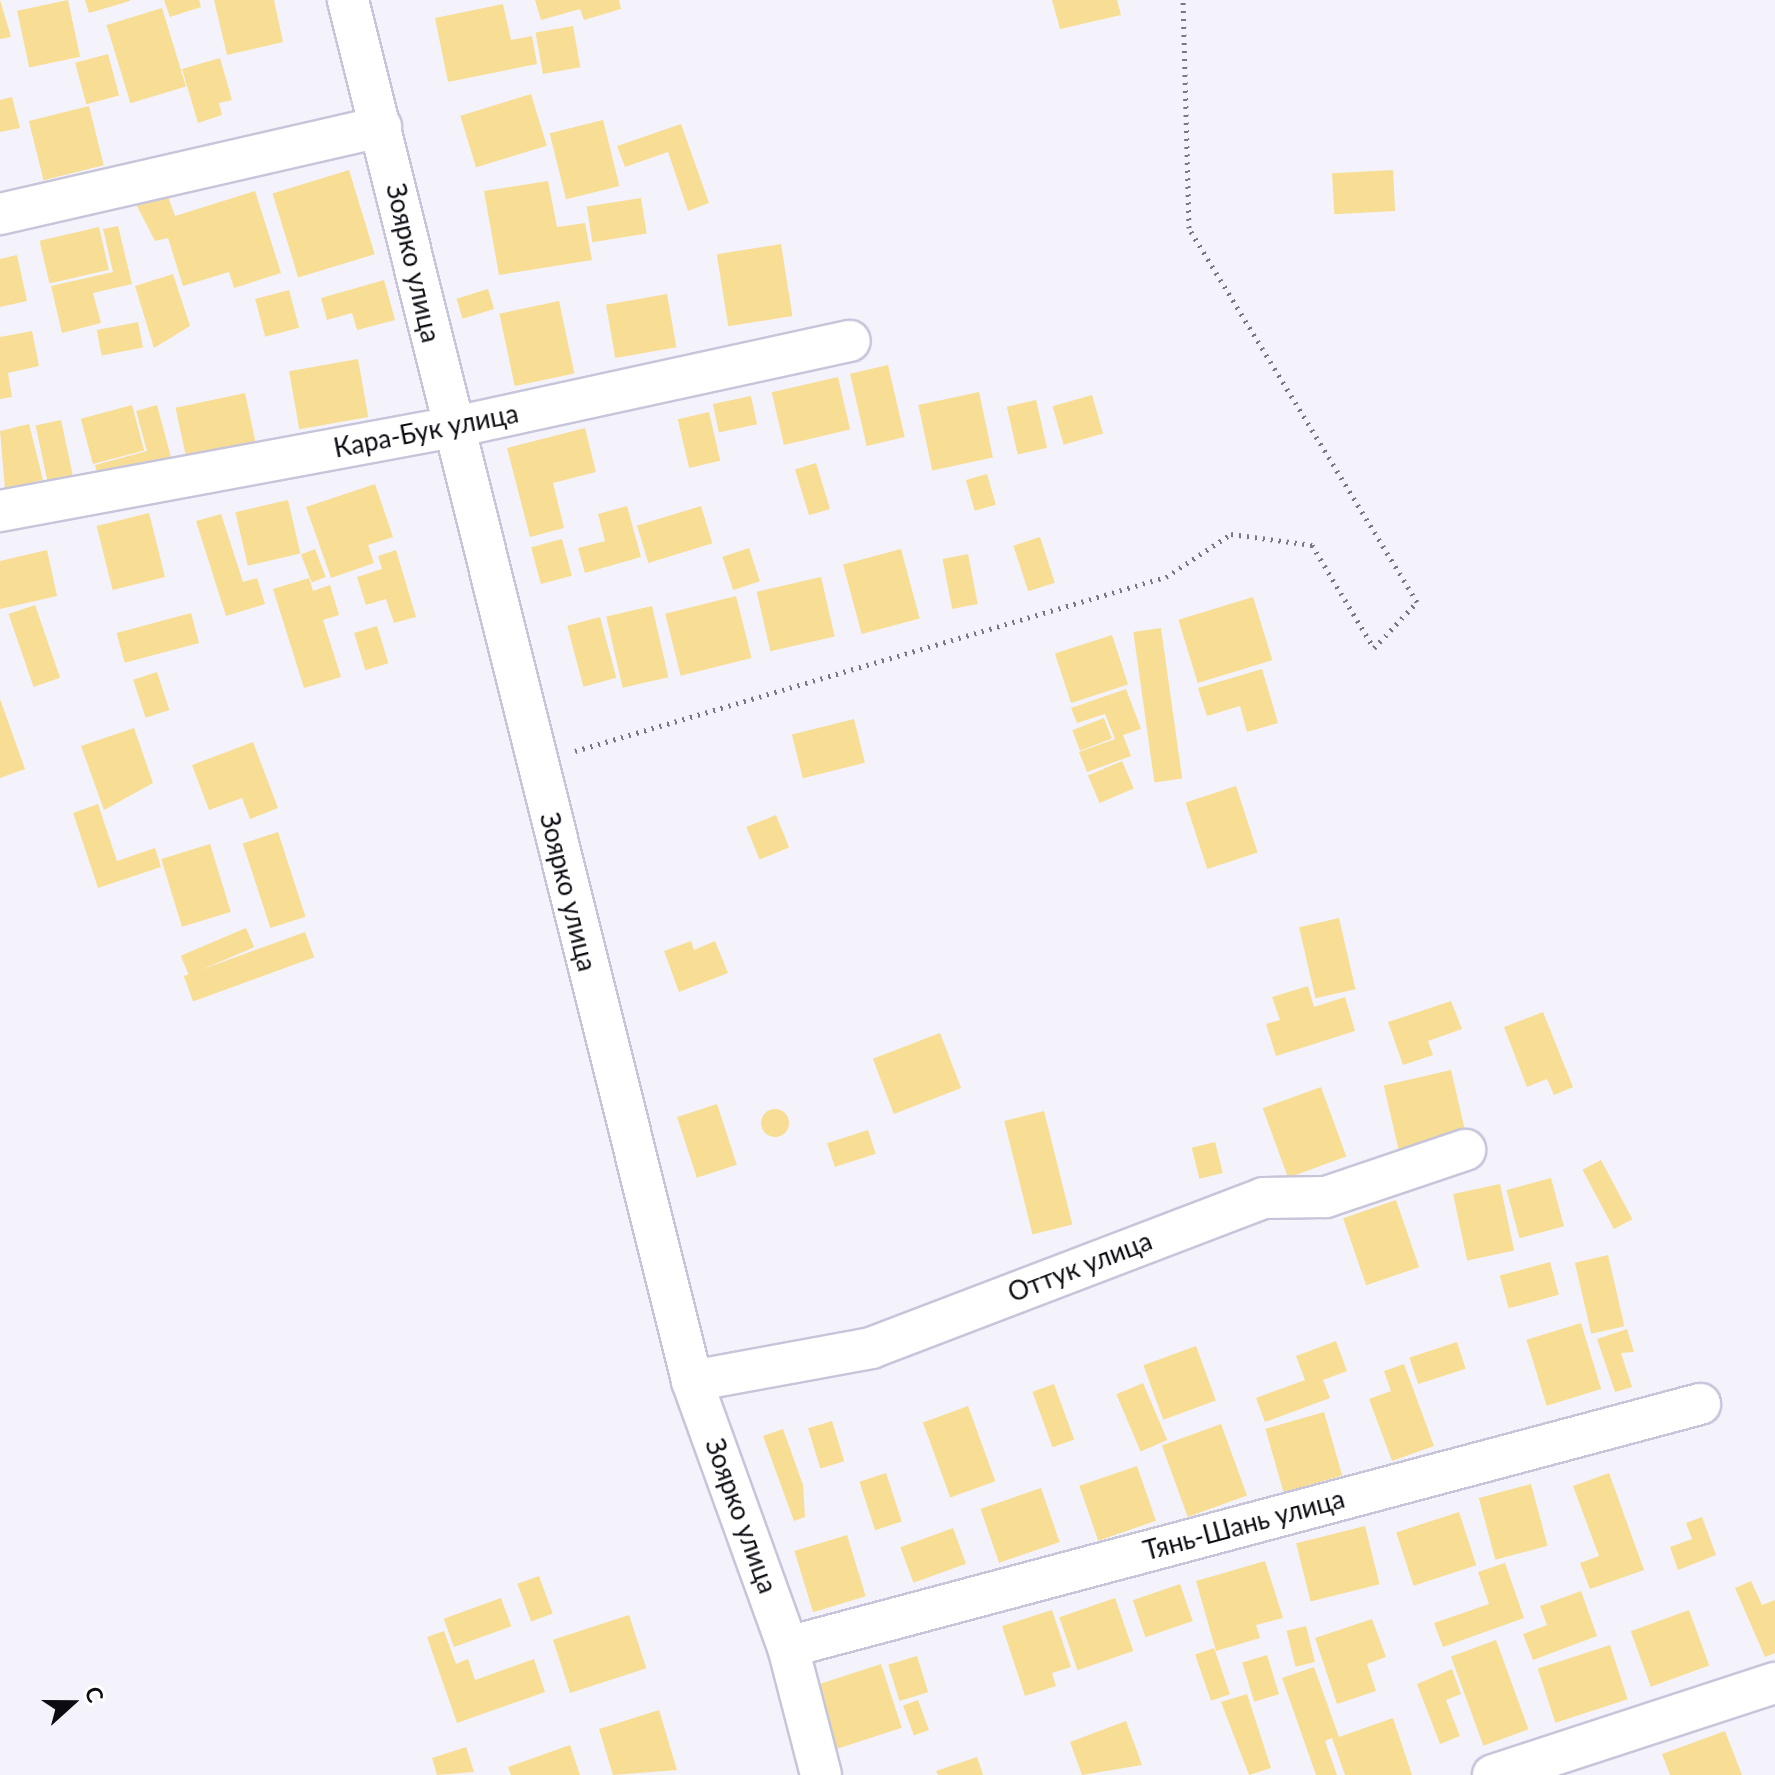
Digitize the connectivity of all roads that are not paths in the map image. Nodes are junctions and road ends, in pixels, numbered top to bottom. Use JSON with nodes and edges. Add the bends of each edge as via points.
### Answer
{"nodes":[{"id":1,"x":348,"y":0,"type":"edge"},
{"id":2,"x":381,"y":127,"type":"junction"},
{"id":3,"x":0,"y":214,"type":"edge"},
{"id":4,"x":850,"y":341,"type":"dead end"},
{"id":5,"x":450,"y":428,"type":"junction"},
{"id":6,"x":0,"y":511,"type":"edge"},
{"id":7,"x":1465,"y":1150,"type":"dead end"},
{"id":8,"x":692,"y":1381,"type":"junction"},
{"id":9,"x":1700,"y":1404,"type":"dead end"},
{"id":10,"x":788,"y":1647,"type":"junction"},
{"id":11,"x":1775,"y":1683,"type":"edge"},
{"id":12,"x":821,"y":1775,"type":"edge"},
{"id":13,"x":1493,"y":1775,"type":"edge"}],
"edges":[{"from":1,"to":2,"type":"street","name":"Зоярко улица"},
{"from":2,"to":3,"type":"street"},
{"from":2,"to":5,"type":"street","name":"Зоярко улица"},
{"from":4,"to":5,"type":"street","name":"Кара-Бук улица"},
{"from":5,"to":6,"type":"street","name":"Кара-Бук улица"},
{"from":5,"to":8,"type":"street","name":"Зоярко улица"},
{"from":7,"to":8,"type":"street","name":"Оттук улица","via":[[1326,1197],[1263,1198],[871,1348]]},
{"from":8,"to":10,"type":"street","name":"Зоярко улица"},
{"from":9,"to":10,"type":"street","name":"Тянь-Шань улица"},
{"from":10,"to":12,"type":"street","name":"Зоярко улица"},
{"from":11,"to":13,"type":"street"}]}
